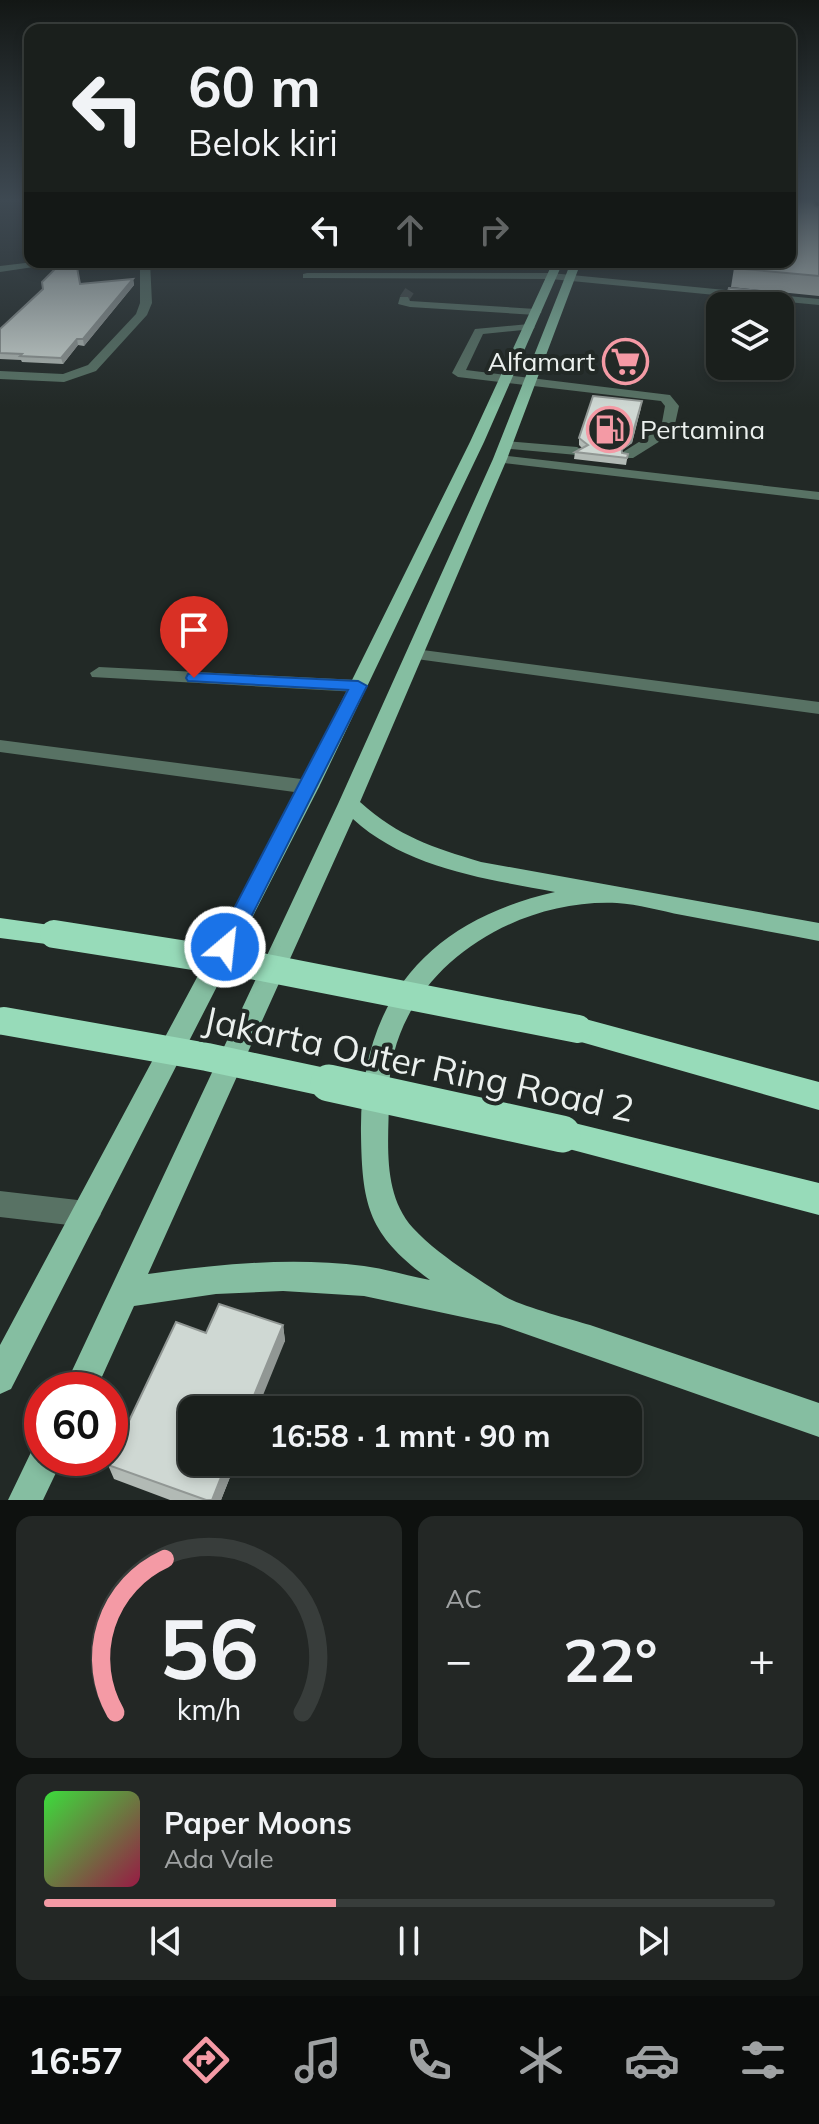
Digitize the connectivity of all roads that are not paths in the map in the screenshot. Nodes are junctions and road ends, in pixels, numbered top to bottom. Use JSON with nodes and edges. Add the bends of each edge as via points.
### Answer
{"nodes":[{"id":1,"x":142,"y":268,"type":"edge"},
{"id":2,"x":560,"y":273,"type":"edge"},
{"id":3,"x":307,"y":276,"type":"dead end"},
{"id":4,"x":819,"y":302,"type":"edge"},
{"id":5,"x":533,"y":319,"type":"junction"},
{"id":6,"x":0,"y":375,"type":"edge"},
{"id":7,"x":507,"y":378,"type":"junction"},
{"id":8,"x":532,"y":380,"type":"junction"},
{"id":9,"x":477,"y":442,"type":"junction"},
{"id":10,"x":577,"y":451,"type":"edge"},
{"id":11,"x":503,"y":452,"type":"junction"},
{"id":12,"x":628,"y":455,"type":"edge"},
{"id":13,"x":819,"y":496,"type":"edge"},
{"id":14,"x":415,"y":654,"type":"junction"},
{"id":15,"x":99,"y":673,"type":"dead end"},
{"id":16,"x":358,"y":686,"type":"junction"},
{"id":17,"x":819,"y":708,"type":"edge"},
{"id":18,"x":0,"y":746,"type":"edge"},
{"id":19,"x":309,"y":787,"type":"junction"},
{"id":20,"x":349,"y":804,"type":"junction"},
{"id":21,"x":618,"y":895,"type":"junction"},
{"id":22,"x":0,"y":928,"type":"edge"},
{"id":23,"x":819,"y":932,"type":"edge"},
{"id":24,"x":2,"y":1021,"type":"edge"},
{"id":25,"x":819,"y":1096,"type":"edge"},
{"id":26,"x":819,"y":1199,"type":"edge"},
{"id":27,"x":0,"y":1204,"type":"edge"},
{"id":28,"x":86,"y":1214,"type":"junction"},
{"id":29,"x":126,"y":1292,"type":"junction"},
{"id":30,"x":500,"y":1310,"type":"junction"},
{"id":31,"x":88,"y":1372,"type":"edge"},
{"id":32,"x":0,"y":1378,"type":"edge"},
{"id":33,"x":819,"y":1420,"type":"edge"},
{"id":34,"x":37,"y":1476,"type":"edge"},
{"id":35,"x":25,"y":1500,"type":"edge"}],
"edges":[{"from":1,"to":6,"type":"street","via":[[146,303],[141,315],[92,368],[64,378]]},
{"from":2,"to":3,"type":"street"},
{"from":2,"to":4,"type":"street"},
{"from":2,"to":5,"type":"main road"},
{"from":2,"to":5,"type":"street","via":[[420,287],[402,302]]},
{"from":2,"to":8,"type":"main road"},
{"from":5,"to":7,"type":"main road"},
{"from":5,"to":7,"type":"street","via":[[479,331],[458,371]]},
{"from":7,"to":8,"type":"street"},
{"from":7,"to":9,"type":"main road"},
{"from":8,"to":11,"type":"main road"},
{"from":8,"to":12,"type":"street","via":[[654,394],[671,402],[668,430]]},
{"from":9,"to":11,"type":"main road"},
{"from":9,"to":16,"type":"main road"},
{"from":10,"to":11,"type":"street"},
{"from":11,"to":13,"type":"street"},
{"from":11,"to":14,"type":"main road"},
{"from":14,"to":17,"type":"street"},
{"from":14,"to":20,"type":"main road"},
{"from":15,"to":16,"type":"street"},
{"from":16,"to":19,"type":"main road"},
{"from":18,"to":19,"type":"street"},
{"from":19,"to":28,"type":"main road"},
{"from":20,"to":21,"type":"main road","via":[[380,832],[423,852],[480,870]]},
{"from":20,"to":29,"type":"main road"},
{"from":21,"to":23,"type":"main road"},
{"from":21,"to":30,"type":"main road","via":[[553,901],[494,919],[443,951],[403,996],[379,1051],[374,1115],[380,1205],[411,1248]]},
{"from":22,"to":25,"type":"highway","name":"Jakarta Outer Ring Road 2","bridge":true,"via":[[256,966],[578,1029]]},
{"from":24,"to":26,"type":"highway","name":"Jakarta Outer Ring Road 2","bridge":true,"via":[[207,1057],[562,1134]]},
{"from":27,"to":28,"type":"street"},
{"from":28,"to":32,"type":"main road"},
{"from":29,"to":30,"type":"main road","via":[[283,1276],[364,1281]]},
{"from":29,"to":31,"type":"main road"},
{"from":30,"to":33,"type":"main road"},
{"from":34,"to":35,"type":"main road"}]}
